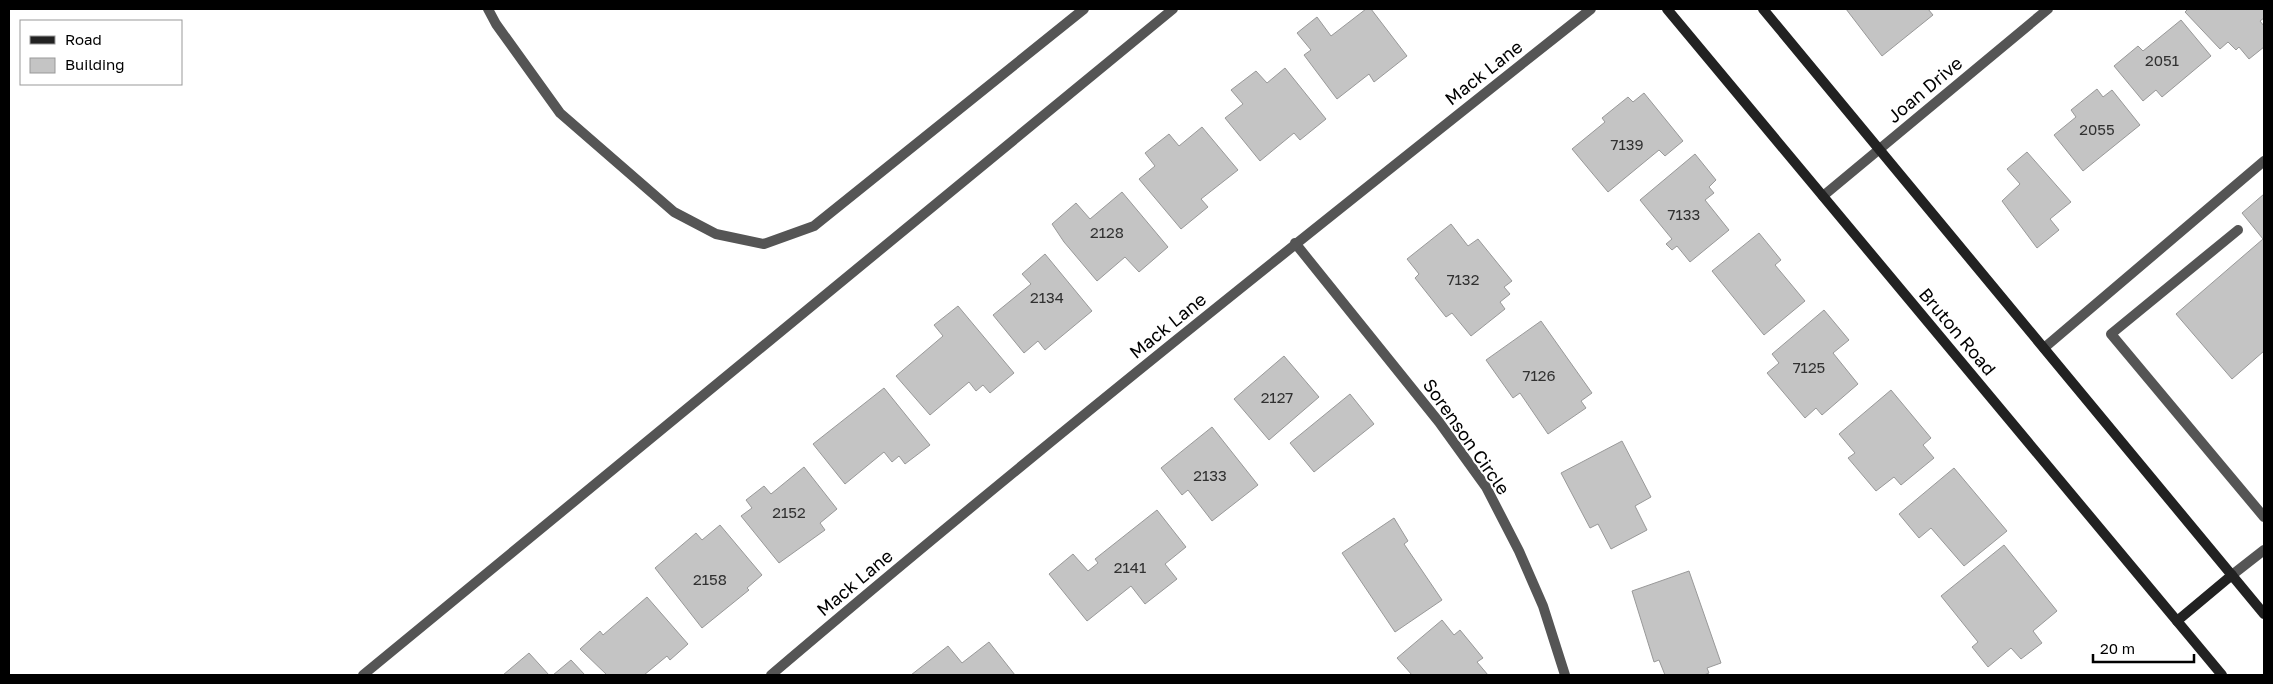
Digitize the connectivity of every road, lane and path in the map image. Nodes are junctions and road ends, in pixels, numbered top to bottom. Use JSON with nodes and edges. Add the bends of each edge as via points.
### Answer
{"nodes":[{"id":1,"x":488,"y":9,"type":"edge"},
{"id":2,"x":1084,"y":9,"type":"edge"},
{"id":3,"x":1173,"y":9,"type":"edge"},
{"id":4,"x":1591,"y":9,"type":"edge"},
{"id":5,"x":1764,"y":9,"type":"edge"},
{"id":6,"x":2048,"y":9,"type":"edge"},
{"id":7,"x":1670,"y":10,"type":"edge"},
{"id":8,"x":1880,"y":149,"type":"junction"},
{"id":9,"x":2264,"y":162,"type":"edge"},
{"id":10,"x":1823,"y":196,"type":"junction"},
{"id":11,"x":2238,"y":230,"type":"dead end"},
{"id":12,"x":1295,"y":243,"type":"junction"},
{"id":13,"x":2044,"y":348,"type":"junction"},
{"id":14,"x":2264,"y":517,"type":"edge"},
{"id":15,"x":2264,"y":550,"type":"edge"},
{"id":16,"x":2232,"y":575,"type":"junction"},
{"id":17,"x":2264,"y":614,"type":"edge"},
{"id":18,"x":2177,"y":621,"type":"junction"},
{"id":19,"x":363,"y":675,"type":"edge"},
{"id":20,"x":771,"y":675,"type":"edge"},
{"id":21,"x":1565,"y":675,"type":"edge"},
{"id":22,"x":2222,"y":675,"type":"edge"}],
"edges":[{"from":1,"to":2,"type":"street","via":[[560,113],[667,206],[716,234],[764,244],[814,226]]},
{"from":3,"to":19,"type":"street"},
{"from":4,"to":12,"type":"street","name":"Mack Lane"},
{"from":5,"to":8,"type":"main road"},
{"from":6,"to":8,"type":"street","name":"Joan Drive"},
{"from":7,"to":10,"type":"main road","name":"Bruton Road"},
{"from":8,"to":10,"type":"street","name":"Joan Drive"},
{"from":8,"to":13,"type":"main road"},
{"from":9,"to":13,"type":"street"},
{"from":10,"to":18,"type":"main road","name":"Bruton Road"},
{"from":11,"to":14,"type":"street","via":[[2111,334]]},
{"from":12,"to":20,"type":"street","name":"Mack Lane"},
{"from":12,"to":21,"type":"street","name":"Sorenson Circle","via":[[1439,422],[1486,487],[1543,606]]},
{"from":13,"to":16,"type":"main road"},
{"from":15,"to":16,"type":"street"},
{"from":16,"to":17,"type":"main road"},
{"from":16,"to":18,"type":"main road"},
{"from":18,"to":22,"type":"main road","name":"Bruton Road"}]}
